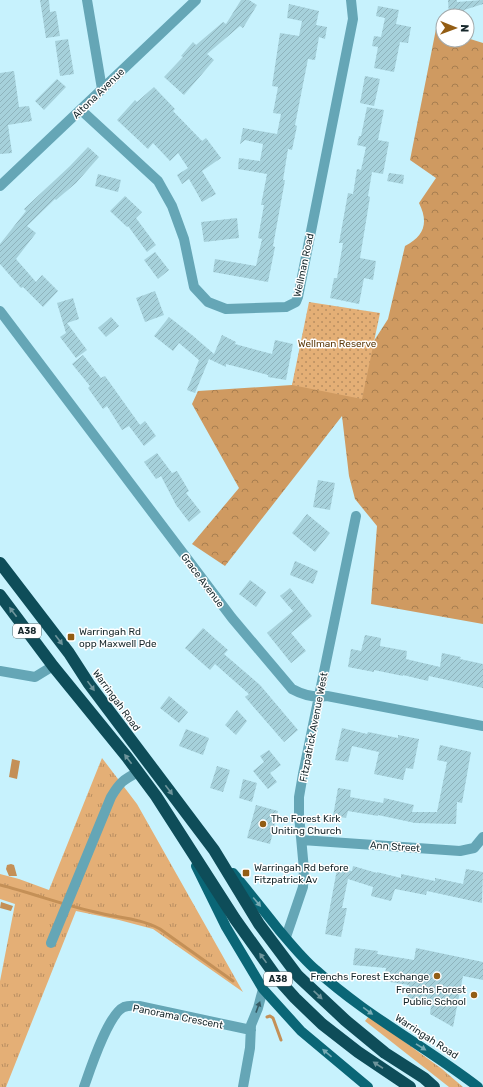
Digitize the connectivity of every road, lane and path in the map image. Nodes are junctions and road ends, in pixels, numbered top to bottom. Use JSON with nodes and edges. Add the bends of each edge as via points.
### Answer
{"nodes":[{"id":1,"x":87,"y":0,"type":"edge"},
{"id":2,"x":196,"y":0,"type":"edge"},
{"id":3,"x":351,"y":0,"type":"edge"},
{"id":4,"x":102,"y":89,"type":"junction"},
{"id":5,"x":81,"y":110,"type":"junction"},
{"id":6,"x":0,"y":186,"type":"edge"},
{"id":7,"x":0,"y":311,"type":"edge"},
{"id":8,"x":356,"y":516,"type":"dead end"},
{"id":9,"x":0,"y":563,"type":"edge"},
{"id":10,"x":0,"y":596,"type":"edge"},
{"id":11,"x":69,"y":654,"type":"junction"},
{"id":12,"x":54,"y":666,"type":"junction"},
{"id":13,"x":0,"y":671,"type":"edge"},
{"id":14,"x":319,"y":697,"type":"junction"},
{"id":15,"x":483,"y":726,"type":"edge"},
{"id":16,"x":138,"y":772,"type":"junction"},
{"id":17,"x":182,"y":837,"type":"junction"},
{"id":18,"x":483,"y":837,"type":"edge"},
{"id":19,"x":302,"y":840,"type":"junction"},
{"id":20,"x":214,"y":850,"type":"junction"},
{"id":21,"x":286,"y":937,"type":"junction"},
{"id":22,"x":51,"y":943,"type":"dead end"},
{"id":23,"x":264,"y":989,"type":"junction"},
{"id":24,"x":251,"y":1027,"type":"junction"},
{"id":25,"x":84,"y":1087,"type":"edge"},
{"id":26,"x":243,"y":1087,"type":"edge"},
{"id":27,"x":368,"y":1087,"type":"edge"},
{"id":28,"x":410,"y":1087,"type":"edge"},
{"id":29,"x":434,"y":1087,"type":"edge"},
{"id":30,"x":478,"y":1087,"type":"edge"}],
"edges":[{"from":1,"to":4,"type":"street"},
{"from":2,"to":4,"type":"street","name":"Altona Avenue"},
{"from":3,"to":5,"type":"street","name":"Wellman Road","via":[[353,19],[298,297],[296,302],[286,307],[226,309],[208,302],[194,287],[184,239],[172,206],[158,181]]},
{"from":4,"to":5,"type":"street","name":"Altona Avenue"},
{"from":5,"to":6,"type":"street","name":"Altona Avenue"},
{"from":7,"to":14,"type":"street","name":"Grace Avenue","via":[[232,618],[292,689],[303,695]]},
{"from":8,"to":14,"type":"street","name":"Fitzpatrick Avenue West"},
{"from":9,"to":11,"type":"highway","name":"Warringah Road","number":"A38","one_way":true},
{"from":12,"to":10,"type":"highway","number":"A38","one_way":true},
{"from":11,"to":12,"type":"highway"},
{"from":11,"to":20,"type":"highway","name":"Warringah Road","number":"A38","one_way":true},
{"from":12,"to":13,"type":"street","via":[[36,678]]},
{"from":16,"to":12,"type":"highway","number":"A38","one_way":true},
{"from":14,"to":15,"type":"street","name":"Grace Avenue","via":[[327,696]]},
{"from":14,"to":19,"type":"street","name":"Fitzpatrick Avenue West","via":[[299,797]]},
{"from":16,"to":17,"type":"highway","number":"A38"},
{"from":16,"to":22,"type":"street","via":[[124,779],[111,797]]},
{"from":17,"to":23,"type":"main road","number":"A38","via":[[226,927]]},
{"from":28,"to":17,"type":"highway","number":"A38","one_way":true,"via":[[358,1052],[322,1024],[295,998],[277,978],[235,919]]},
{"from":18,"to":19,"type":"street","name":"Ann Street","via":[[474,848],[460,851]]},
{"from":19,"to":21,"type":"street","name":"Fitzpatrick Avenue West","via":[[303,887]]},
{"from":20,"to":21,"type":"main road","name":"Warringah Road","number":"A38","one_way":true},
{"from":20,"to":29,"type":"highway","name":"Warringah Road","number":"A38","one_way":true,"via":[[260,924],[298,976],[350,1025]]},
{"from":21,"to":30,"type":"main road","name":"Warringah Road","number":"A38","one_way":true,"via":[[303,958],[347,996]]},
{"from":24,"to":23,"type":"street","one_way":true},
{"from":27,"to":23,"type":"main road","number":"A38","one_way":true,"via":[[302,1031]]},
{"from":24,"to":25,"type":"street","name":"Panorama Crescent","via":[[139,1006],[124,1007],[117,1012],[107,1029]]},
{"from":24,"to":26,"type":"street"}]}
